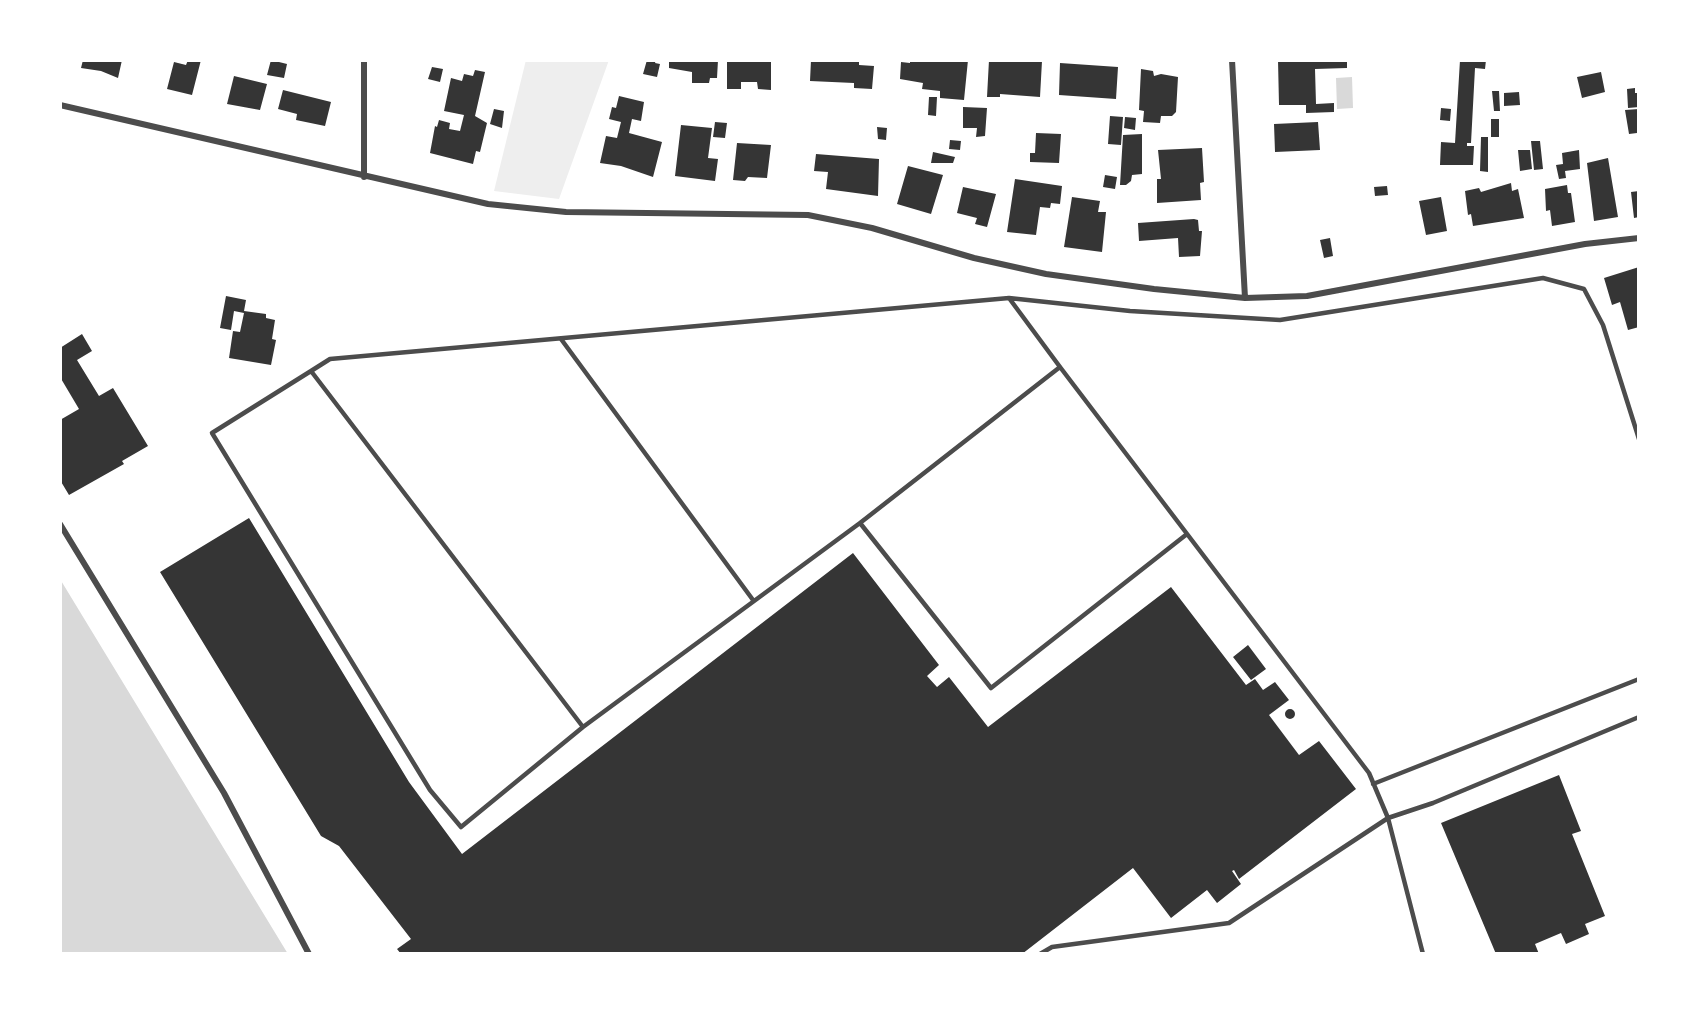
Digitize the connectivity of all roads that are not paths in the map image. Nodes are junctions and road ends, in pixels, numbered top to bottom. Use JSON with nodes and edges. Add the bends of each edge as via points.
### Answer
{"nodes":[{"id":1,"x":364,"y":60,"type":"edge"},
{"id":2,"x":1232,"y":60,"type":"edge"},
{"id":3,"x":60,"y":105,"type":"edge"},
{"id":4,"x":364,"y":177,"type":"junction"},
{"id":5,"x":1639,"y":238,"type":"edge"},
{"id":6,"x":1009,"y":298,"type":"junction"},
{"id":7,"x":1245,"y":298,"type":"junction"},
{"id":8,"x":561,"y":339,"type":"junction"},
{"id":9,"x":1060,"y":367,"type":"junction"},
{"id":10,"x":311,"y":370,"type":"junction"},
{"id":11,"x":1639,"y":440,"type":"edge"},
{"id":12,"x":860,"y":523,"type":"junction"},
{"id":13,"x":60,"y":524,"type":"edge"},
{"id":14,"x":1187,"y":534,"type":"junction"},
{"id":15,"x":753,"y":600,"type":"junction"},
{"id":16,"x":1639,"y":679,"type":"edge"},
{"id":17,"x":1639,"y":717,"type":"edge"},
{"id":18,"x":583,"y":727,"type":"junction"},
{"id":19,"x":1373,"y":784,"type":"junction"},
{"id":20,"x":1388,"y":818,"type":"junction"},
{"id":21,"x":309,"y":954,"type":"edge"},
{"id":22,"x":1040,"y":954,"type":"edge"},
{"id":23,"x":1423,"y":954,"type":"edge"}],
"edges":[{"from":1,"to":4,"type":"street"},
{"from":2,"to":7,"type":"street"},
{"from":3,"to":4,"type":"street"},
{"from":4,"to":7,"type":"street","via":[[488,204],[566,212],[808,215],[1046,274]]},
{"from":5,"to":7,"type":"street","via":[[1585,244],[1317,294]]},
{"from":6,"to":8,"type":"lane"},
{"from":6,"to":9,"type":"lane"},
{"from":6,"to":11,"type":"lane","via":[[1130,311],[1280,320],[1543,278],[1584,289],[1603,325]]},
{"from":8,"to":10,"type":"lane","via":[[330,359]]},
{"from":8,"to":15,"type":"lane"},
{"from":9,"to":12,"type":"lane"},
{"from":9,"to":14,"type":"lane"},
{"from":10,"to":18,"type":"lane"},
{"from":10,"to":18,"type":"lane","via":[[212,433],[430,790],[461,827]]},
{"from":12,"to":14,"type":"lane","via":[[991,688]]},
{"from":12,"to":15,"type":"lane"},
{"from":13,"to":21,"type":"street","via":[[224,793]]},
{"from":14,"to":19,"type":"lane","via":[[1369,773]]},
{"from":15,"to":18,"type":"lane"},
{"from":16,"to":19,"type":"lane"},
{"from":17,"to":20,"type":"lane"},
{"from":19,"to":20,"type":"lane"},
{"from":20,"to":22,"type":"lane","via":[[1228,923],[1052,947]]},
{"from":20,"to":23,"type":"lane"}]}
